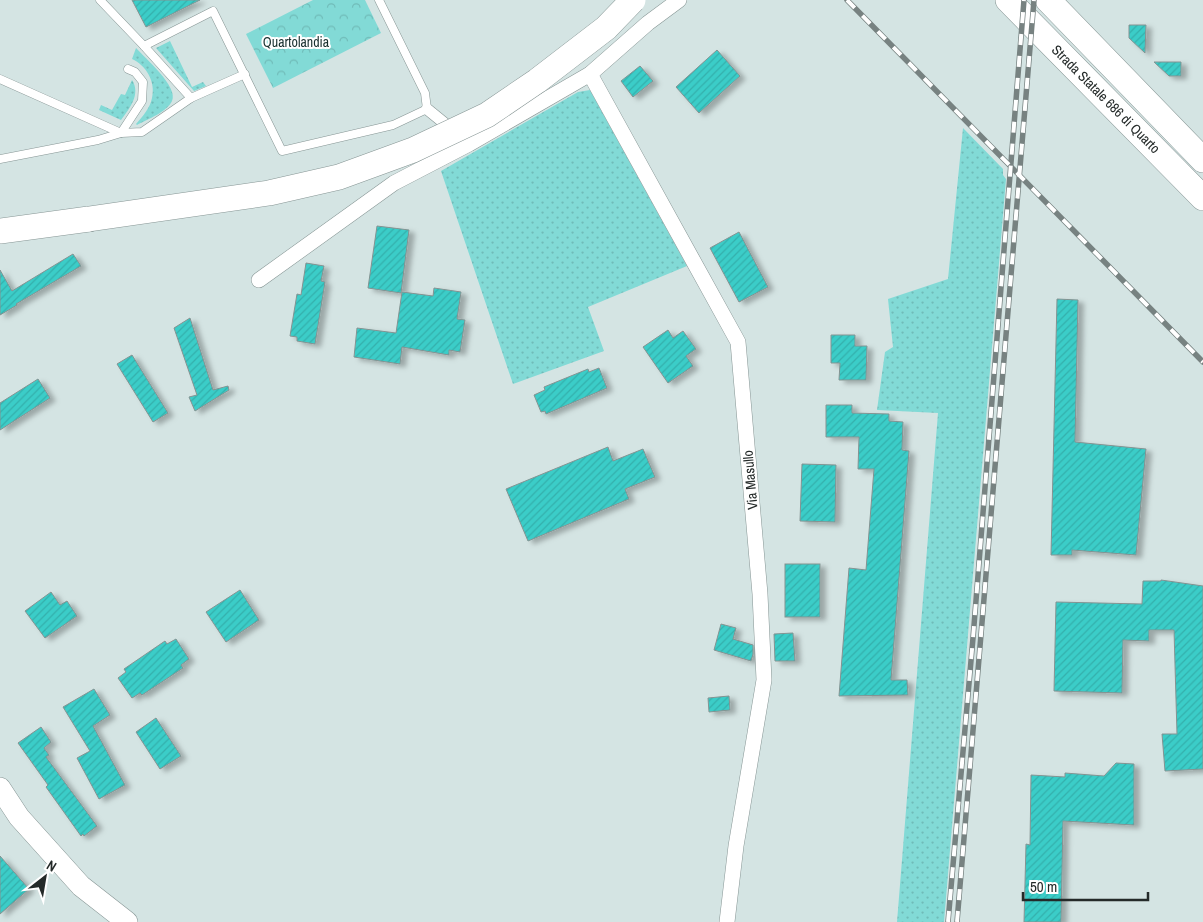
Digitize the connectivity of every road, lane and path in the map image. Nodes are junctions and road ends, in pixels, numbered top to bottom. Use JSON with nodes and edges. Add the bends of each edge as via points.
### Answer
{"nodes":[{"id":1,"x":100,"y":0,"type":"edge"},
{"id":2,"x":379,"y":0,"type":"edge"},
{"id":3,"x":633,"y":0,"type":"edge"},
{"id":4,"x":679,"y":0,"type":"edge"},
{"id":5,"x":1008,"y":0,"type":"edge"},
{"id":6,"x":1048,"y":0,"type":"edge"},
{"id":7,"x":144,"y":46,"type":"junction"},
{"id":8,"x":128,"y":68,"type":"dead end"},
{"id":9,"x":245,"y":74,"type":"junction"},
{"id":10,"x":590,"y":74,"type":"junction"},
{"id":11,"x":0,"y":78,"type":"edge"},
{"id":12,"x":191,"y":98,"type":"junction"},
{"id":13,"x":427,"y":109,"type":"junction"},
{"id":14,"x":121,"y":133,"type":"junction"},
{"id":15,"x":469,"y":144,"type":"junction"},
{"id":16,"x":0,"y":159,"type":"edge"},
{"id":17,"x":1203,"y":160,"type":"edge"},
{"id":18,"x":1203,"y":198,"type":"edge"},
{"id":19,"x":0,"y":231,"type":"edge"},
{"id":20,"x":259,"y":280,"type":"dead end"},
{"id":21,"x":0,"y":788,"type":"edge"},
{"id":22,"x":127,"y":922,"type":"edge"},
{"id":23,"x":727,"y":922,"type":"edge"}],
"edges":[{"from":1,"to":7,"type":"lane"},
{"from":2,"to":13,"type":"lane","via":[[425,93]]},
{"from":3,"to":19,"type":"highway","bridge":true,"via":[[606,28],[538,81],[487,114],[413,150],[339,177],[269,193]]},
{"from":4,"to":10,"type":"street"},
{"from":5,"to":18,"type":"highway","name":"Strada Statale 686 di Quarto"},
{"from":6,"to":17,"type":"highway","name":"Strada Statale 686 di Quarto"},
{"from":7,"to":9,"type":"lane","via":[[214,11]]},
{"from":7,"to":12,"type":"lane"},
{"from":8,"to":14,"type":"lane","via":[[143,82],[142,101]]},
{"from":9,"to":12,"type":"lane"},
{"from":9,"to":13,"type":"lane","via":[[282,152],[393,125]]},
{"from":10,"to":15,"type":"street"},
{"from":10,"to":23,"type":"street","name":"Via Masullo","via":[[738,342],[760,594],[764,680],[736,846]]},
{"from":11,"to":14,"type":"lane"},
{"from":12,"to":14,"type":"lane","via":[[142,132]]},
{"from":13,"to":15,"type":"street"},
{"from":14,"to":16,"type":"lane"},
{"from":15,"to":20,"type":"street","via":[[394,183]]},
{"from":21,"to":22,"type":"main road","via":[[19,817],[81,886]]}]}
